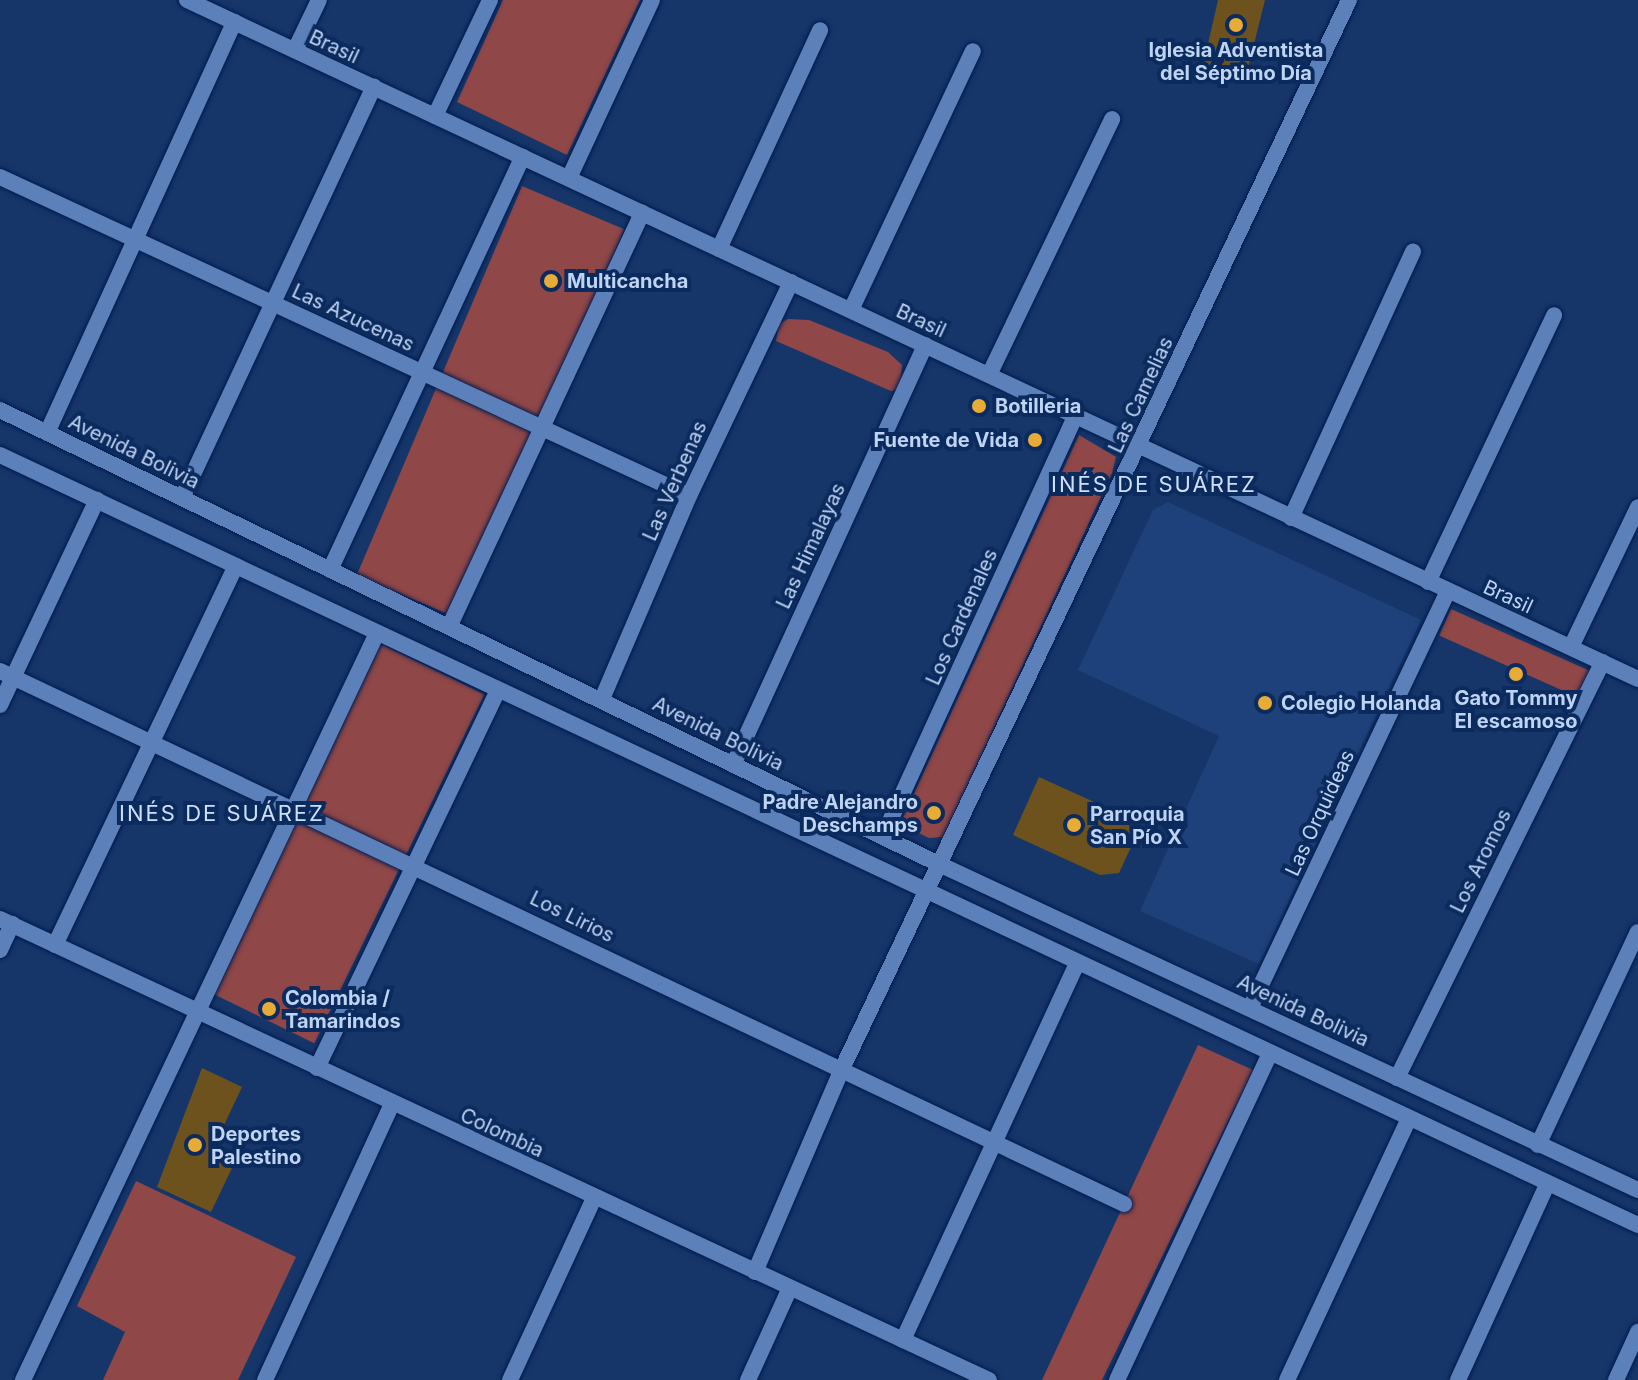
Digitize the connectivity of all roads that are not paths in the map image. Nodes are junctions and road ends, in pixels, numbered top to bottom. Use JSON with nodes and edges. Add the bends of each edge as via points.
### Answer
{"nodes":[{"id":1,"x":187,"y":0,"type":"edge"},
{"id":2,"x":319,"y":0,"type":"edge"},
{"id":3,"x":490,"y":0,"type":"edge"},
{"id":4,"x":652,"y":0,"type":"edge"},
{"id":5,"x":1349,"y":0,"type":"edge"},
{"id":6,"x":234,"y":22,"type":"junction"},
{"id":7,"x":820,"y":30,"type":"dead end"},
{"id":8,"x":295,"y":50,"type":"junction"},
{"id":9,"x":973,"y":51,"type":"dead end"},
{"id":10,"x":374,"y":87,"type":"junction"},
{"id":11,"x":435,"y":116,"type":"junction"},
{"id":12,"x":1112,"y":119,"type":"dead end"},
{"id":13,"x":523,"y":157,"type":"junction"},
{"id":14,"x":0,"y":177,"type":"edge"},
{"id":15,"x":569,"y":178,"type":"junction"},
{"id":16,"x":642,"y":213,"type":"junction"},
{"id":17,"x":135,"y":239,"type":"junction"},
{"id":18,"x":719,"y":249,"type":"junction"},
{"id":19,"x":1413,"y":252,"type":"dead end"},
{"id":20,"x":791,"y":282,"type":"junction"},
{"id":21,"x":273,"y":304,"type":"junction"},
{"id":22,"x":851,"y":310,"type":"junction"},
{"id":23,"x":1554,"y":315,"type":"dead end"},
{"id":24,"x":925,"y":345,"type":"junction"},
{"id":25,"x":422,"y":372,"type":"junction"},
{"id":26,"x":989,"y":375,"type":"junction"},
{"id":27,"x":0,"y":410,"type":"edge"},
{"id":28,"x":1076,"y":415,"type":"junction"},
{"id":29,"x":542,"y":428,"type":"junction"},
{"id":30,"x":47,"y":433,"type":"junction"},
{"id":31,"x":1140,"y":445,"type":"junction"},
{"id":32,"x":0,"y":455,"type":"edge"},
{"id":33,"x":689,"y":496,"type":"junction"},
{"id":34,"x":182,"y":498,"type":"junction"},
{"id":35,"x":97,"y":500,"type":"junction"},
{"id":36,"x":1638,"y":507,"type":"edge"},
{"id":37,"x":1291,"y":518,"type":"junction"},
{"id":38,"x":236,"y":566,"type":"junction"},
{"id":39,"x":330,"y":570,"type":"junction"},
{"id":40,"x":1428,"y":582,"type":"junction"},
{"id":41,"x":1448,"y":591,"type":"junction"},
{"id":42,"x":450,"y":625,"type":"junction"},
{"id":43,"x":377,"y":633,"type":"junction"},
{"id":44,"x":1571,"y":647,"type":"junction"},
{"id":45,"x":1603,"y":662,"type":"junction"},
{"id":46,"x":7,"y":674,"type":"edge"},
{"id":47,"x":1638,"y":679,"type":"edge"},
{"id":48,"x":498,"y":690,"type":"junction"},
{"id":49,"x":602,"y":699,"type":"junction"},
{"id":50,"x":0,"y":705,"type":"edge"},
{"id":51,"x":153,"y":741,"type":"junction"},
{"id":52,"x":733,"y":765,"type":"junction"},
{"id":53,"x":295,"y":806,"type":"junction"},
{"id":54,"x":884,"y":834,"type":"junction"},
{"id":55,"x":414,"y":864,"type":"junction"},
{"id":56,"x":941,"y":865,"type":"junction"},
{"id":57,"x":927,"y":893,"type":"junction"},
{"id":58,"x":6,"y":921,"type":"edge"},
{"id":59,"x":1638,"y":932,"type":"edge"},
{"id":60,"x":55,"y":945,"type":"junction"},
{"id":61,"x":0,"y":950,"type":"edge"},
{"id":62,"x":1076,"y":965,"type":"junction"},
{"id":63,"x":1250,"y":1008,"type":"junction"},
{"id":64,"x":197,"y":1012,"type":"junction"},
{"id":65,"x":1269,"y":1055,"type":"junction"},
{"id":66,"x":317,"y":1068,"type":"junction"},
{"id":67,"x":841,"y":1071,"type":"junction"},
{"id":68,"x":1397,"y":1078,"type":"junction"},
{"id":69,"x":392,"y":1104,"type":"junction"},
{"id":70,"x":1408,"y":1120,"type":"junction"},
{"id":71,"x":994,"y":1142,"type":"junction"},
{"id":72,"x":1538,"y":1145,"type":"junction"},
{"id":73,"x":1547,"y":1185,"type":"junction"},
{"id":74,"x":1638,"y":1190,"type":"edge"},
{"id":75,"x":594,"y":1198,"type":"junction"},
{"id":76,"x":1124,"y":1204,"type":"dead end"},
{"id":77,"x":1638,"y":1225,"type":"edge"},
{"id":78,"x":755,"y":1272,"type":"junction"},
{"id":79,"x":790,"y":1288,"type":"junction"},
{"id":80,"x":1638,"y":1332,"type":"edge"},
{"id":81,"x":903,"y":1340,"type":"junction"},
{"id":82,"x":23,"y":1380,"type":"edge"},
{"id":83,"x":265,"y":1380,"type":"edge"},
{"id":84,"x":510,"y":1380,"type":"edge"},
{"id":85,"x":748,"y":1380,"type":"edge"},
{"id":86,"x":989,"y":1380,"type":"edge"},
{"id":87,"x":1117,"y":1380,"type":"edge"},
{"id":88,"x":1287,"y":1380,"type":"edge"},
{"id":89,"x":1458,"y":1380,"type":"edge"},
{"id":90,"x":1616,"y":1380,"type":"edge"}],
"edges":[{"from":1,"to":6,"type":"street","name":"Brasil"},
{"from":2,"to":8,"type":"street"},
{"from":3,"to":11,"type":"street"},
{"from":4,"to":15,"type":"street"},
{"from":5,"to":31,"type":"street","name":"Las Camelias"},
{"from":6,"to":8,"type":"street","name":"Brasil"},
{"from":6,"to":17,"type":"street"},
{"from":7,"to":18,"type":"street"},
{"from":8,"to":10,"type":"street","name":"Brasil"},
{"from":9,"to":22,"type":"street"},
{"from":10,"to":11,"type":"street","name":"Brasil"},
{"from":10,"to":21,"type":"street"},
{"from":11,"to":13,"type":"street","name":"Brasil"},
{"from":12,"to":26,"type":"street"},
{"from":13,"to":15,"type":"street","name":"Brasil"},
{"from":13,"to":25,"type":"street"},
{"from":14,"to":17,"type":"street","name":"Las Azucenas"},
{"from":15,"to":16,"type":"street","name":"Brasil"},
{"from":16,"to":18,"type":"street","name":"Brasil"},
{"from":16,"to":29,"type":"street"},
{"from":17,"to":21,"type":"street","name":"Las Azucenas"},
{"from":17,"to":30,"type":"street"},
{"from":18,"to":20,"type":"street","name":"Brasil"},
{"from":19,"to":37,"type":"street"},
{"from":20,"to":22,"type":"street","name":"Brasil"},
{"from":20,"to":33,"type":"street","name":"Las Verbenas"},
{"from":21,"to":25,"type":"street","name":"Las Azucenas"},
{"from":21,"to":34,"type":"street"},
{"from":22,"to":24,"type":"street","name":"Brasil"},
{"from":23,"to":40,"type":"street"},
{"from":24,"to":26,"type":"street","name":"Brasil"},
{"from":24,"to":52,"type":"street","name":"Las Himalayas"},
{"from":25,"to":29,"type":"street","name":"Las Azucenas"},
{"from":25,"to":39,"type":"street"},
{"from":26,"to":28,"type":"street","name":"Brasil"},
{"from":27,"to":30,"type":"street","name":"Avenida Bolivia"},
{"from":28,"to":31,"type":"street","name":"Brasil"},
{"from":28,"to":54,"type":"street","name":"Los Cardenales"},
{"from":29,"to":33,"type":"street","name":"Las Azucenas"},
{"from":29,"to":42,"type":"street"},
{"from":30,"to":34,"type":"street","name":"Avenida Bolivia"},
{"from":31,"to":37,"type":"street","name":"Brasil"},
{"from":31,"to":56,"type":"street","name":"Las Camelias"},
{"from":32,"to":35,"type":"street"},
{"from":33,"to":49,"type":"street","name":"Las Verbenas"},
{"from":34,"to":39,"type":"street","name":"Avenida Bolivia"},
{"from":35,"to":38,"type":"street"},
{"from":35,"to":46,"type":"street"},
{"from":36,"to":44,"type":"street"},
{"from":37,"to":40,"type":"street","name":"Brasil"},
{"from":38,"to":43,"type":"street"},
{"from":38,"to":51,"type":"street"},
{"from":39,"to":42,"type":"street","name":"Avenida Bolivia"},
{"from":40,"to":41,"type":"street","name":"Brasil"},
{"from":41,"to":44,"type":"street","name":"Brasil"},
{"from":41,"to":63,"type":"street","name":"Las Orquideas"},
{"from":42,"to":49,"type":"street","name":"Avenida Bolivia"},
{"from":43,"to":48,"type":"street"},
{"from":43,"to":53,"type":"street"},
{"from":44,"to":45,"type":"street","name":"Brasil"},
{"from":45,"to":47,"type":"street","name":"Brasil"},
{"from":45,"to":68,"type":"street","name":"Los Aromos"},
{"from":46,"to":50,"type":"street"},
{"from":46,"to":51,"type":"street","name":"Los Lirios"},
{"from":48,"to":55,"type":"street"},
{"from":48,"to":57,"type":"street"},
{"from":49,"to":52,"type":"street","name":"Avenida Bolivia"},
{"from":51,"to":53,"type":"street","name":"Los Lirios"},
{"from":51,"to":60,"type":"street"},
{"from":52,"to":54,"type":"street","name":"Avenida Bolivia"},
{"from":53,"to":55,"type":"street","name":"Los Lirios"},
{"from":53,"to":64,"type":"street"},
{"from":54,"to":56,"type":"street","name":"Avenida Bolivia"},
{"from":55,"to":66,"type":"street"},
{"from":55,"to":67,"type":"street","name":"Los Lirios"},
{"from":56,"to":57,"type":"street","name":"Las Camelias"},
{"from":56,"to":63,"type":"street","name":"Avenida Bolivia"},
{"from":57,"to":62,"type":"street"},
{"from":57,"to":67,"type":"street","name":"Las Camelias"},
{"from":58,"to":60,"type":"street","name":"Colombia"},
{"from":58,"to":61,"type":"street"},
{"from":59,"to":72,"type":"street"},
{"from":60,"to":64,"type":"street","name":"Colombia"},
{"from":62,"to":65,"type":"street"},
{"from":62,"to":71,"type":"street"},
{"from":63,"to":68,"type":"street","name":"Avenida Bolivia"},
{"from":64,"to":66,"type":"street","name":"Colombia"},
{"from":64,"to":82,"type":"street"},
{"from":65,"to":70,"type":"street"},
{"from":65,"to":87,"type":"street"},
{"from":66,"to":69,"type":"street","name":"Colombia"},
{"from":67,"to":71,"type":"street","name":"Los Lirios"},
{"from":67,"to":78,"type":"street","name":"Las Camelias"},
{"from":68,"to":72,"type":"street","name":"Avenida Bolivia"},
{"from":69,"to":75,"type":"street","name":"Colombia"},
{"from":69,"to":83,"type":"street"},
{"from":70,"to":73,"type":"street"},
{"from":70,"to":88,"type":"street"},
{"from":71,"to":76,"type":"street","name":"Los Lirios"},
{"from":71,"to":81,"type":"street"},
{"from":72,"to":74,"type":"street","name":"Avenida Bolivia"},
{"from":73,"to":77,"type":"street"},
{"from":73,"to":89,"type":"street"},
{"from":75,"to":78,"type":"street","name":"Colombia"},
{"from":75,"to":84,"type":"street"},
{"from":78,"to":79,"type":"street","name":"Colombia"},
{"from":79,"to":81,"type":"street","name":"Colombia"},
{"from":79,"to":85,"type":"street"},
{"from":80,"to":90,"type":"street"},
{"from":81,"to":86,"type":"street","name":"Colombia"}]}
